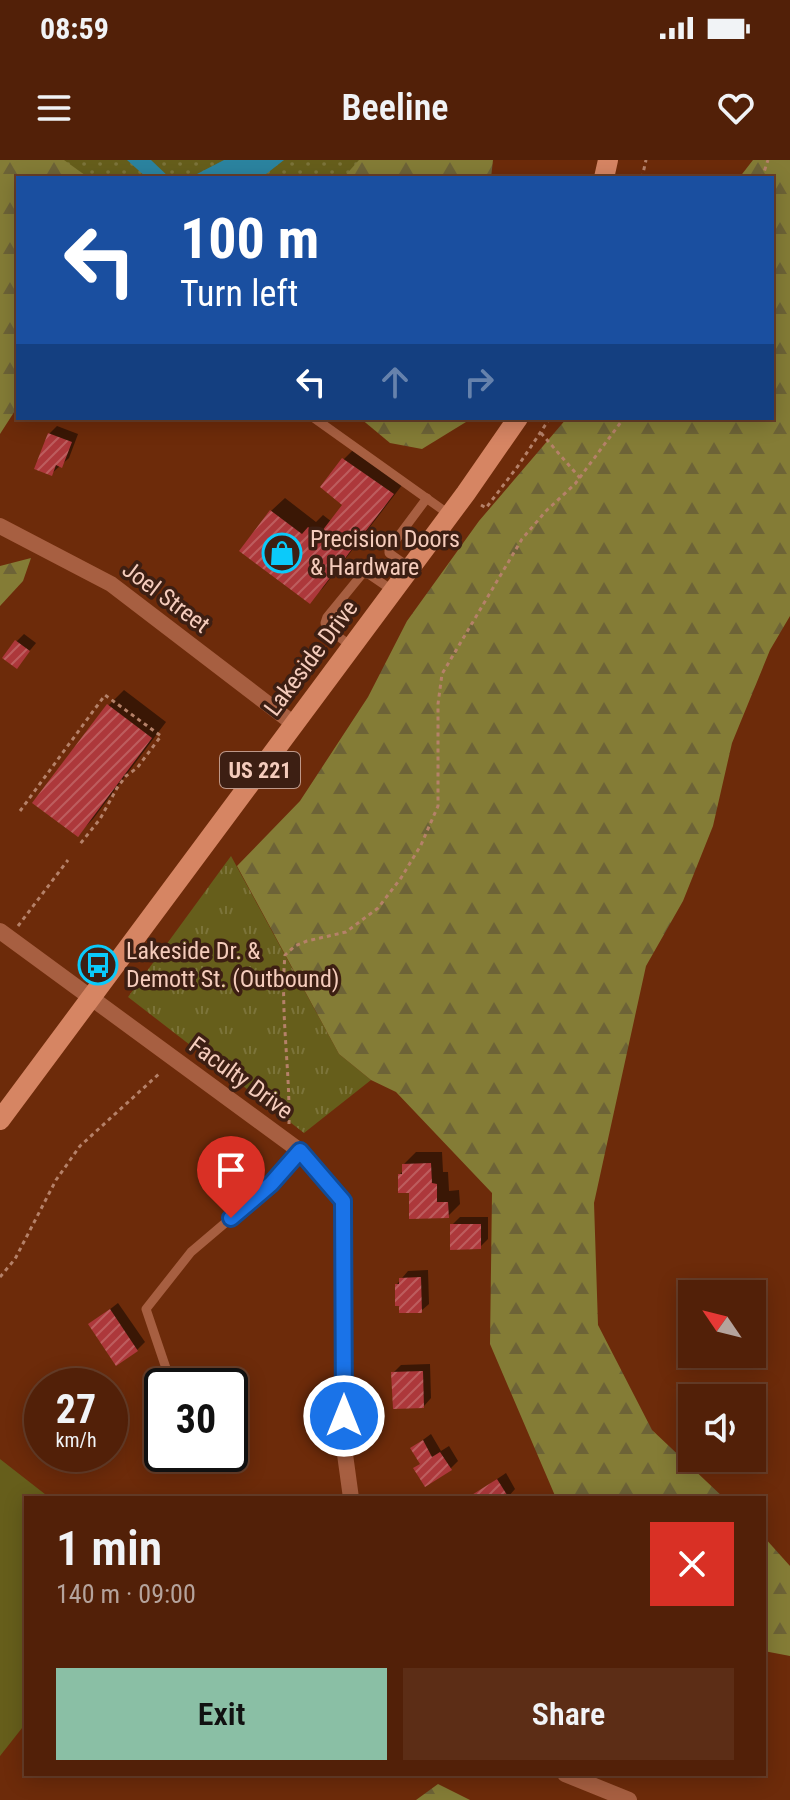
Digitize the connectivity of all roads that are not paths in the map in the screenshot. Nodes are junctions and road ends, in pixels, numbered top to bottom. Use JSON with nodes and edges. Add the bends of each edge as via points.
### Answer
{"nodes":[{"id":1,"x":317,"y":420,"type":"edge"},
{"id":2,"x":517,"y":420,"type":"edge"},
{"id":3,"x":427,"y":498,"type":"junction"},
{"id":4,"x":450,"y":515,"type":"junction"},
{"id":5,"x":0,"y":526,"type":"edge"},
{"id":6,"x":410,"y":568,"type":"junction"},
{"id":7,"x":393,"y":591,"type":"junction"},
{"id":8,"x":351,"y":646,"type":"junction"},
{"id":9,"x":294,"y":724,"type":"junction"},
{"id":10,"x":8,"y":930,"type":"edge"},
{"id":11,"x":93,"y":998,"type":"junction"},
{"id":12,"x":0,"y":1120,"type":"edge"},
{"id":13,"x":300,"y":1151,"type":"junction"},
{"id":14,"x":166,"y":1368,"type":"edge"},
{"id":15,"x":351,"y":1496,"type":"edge"},
{"id":16,"x":570,"y":1776,"type":"edge"},
{"id":17,"x":629,"y":1800,"type":"edge"}],
"edges":[{"from":1,"to":3,"type":"lane"},
{"from":2,"to":4,"type":"main road","name":"Lakeside Drive","number":"US 221"},
{"from":3,"to":4,"type":"lane"},
{"from":3,"to":6,"type":"lane","via":[[389,549]]},
{"from":4,"to":6,"type":"main road","name":"Lakeside Drive","number":"US 221"},
{"from":5,"to":9,"type":"street","name":"Joel Street","via":[[111,584]]},
{"from":6,"to":7,"type":"main road","name":"Lakeside Drive","number":"US 221"},
{"from":7,"to":8,"type":"main road","name":"Lakeside Drive","number":"US 221"},
{"from":7,"to":8,"type":"lane","via":[[363,573],[327,617],[327,628]]},
{"from":8,"to":9,"type":"main road","name":"Lakeside Drive","number":"US 221"},
{"from":9,"to":11,"type":"main road","name":"Lakeside Drive","number":"US 221"},
{"from":10,"to":11,"type":"street","name":"Faculty Drive"},
{"from":11,"to":12,"type":"main road","name":"Lakeside Drive","number":"US 221"},
{"from":11,"to":13,"type":"street","name":"Faculty Drive"},
{"from":13,"to":14,"type":"lane","via":[[271,1184],[191,1252],[146,1309]]},
{"from":13,"to":15,"type":"street","name":"Faculty Drive","via":[[343,1201],[344,1447]]},
{"from":16,"to":17,"type":"street"}]}
